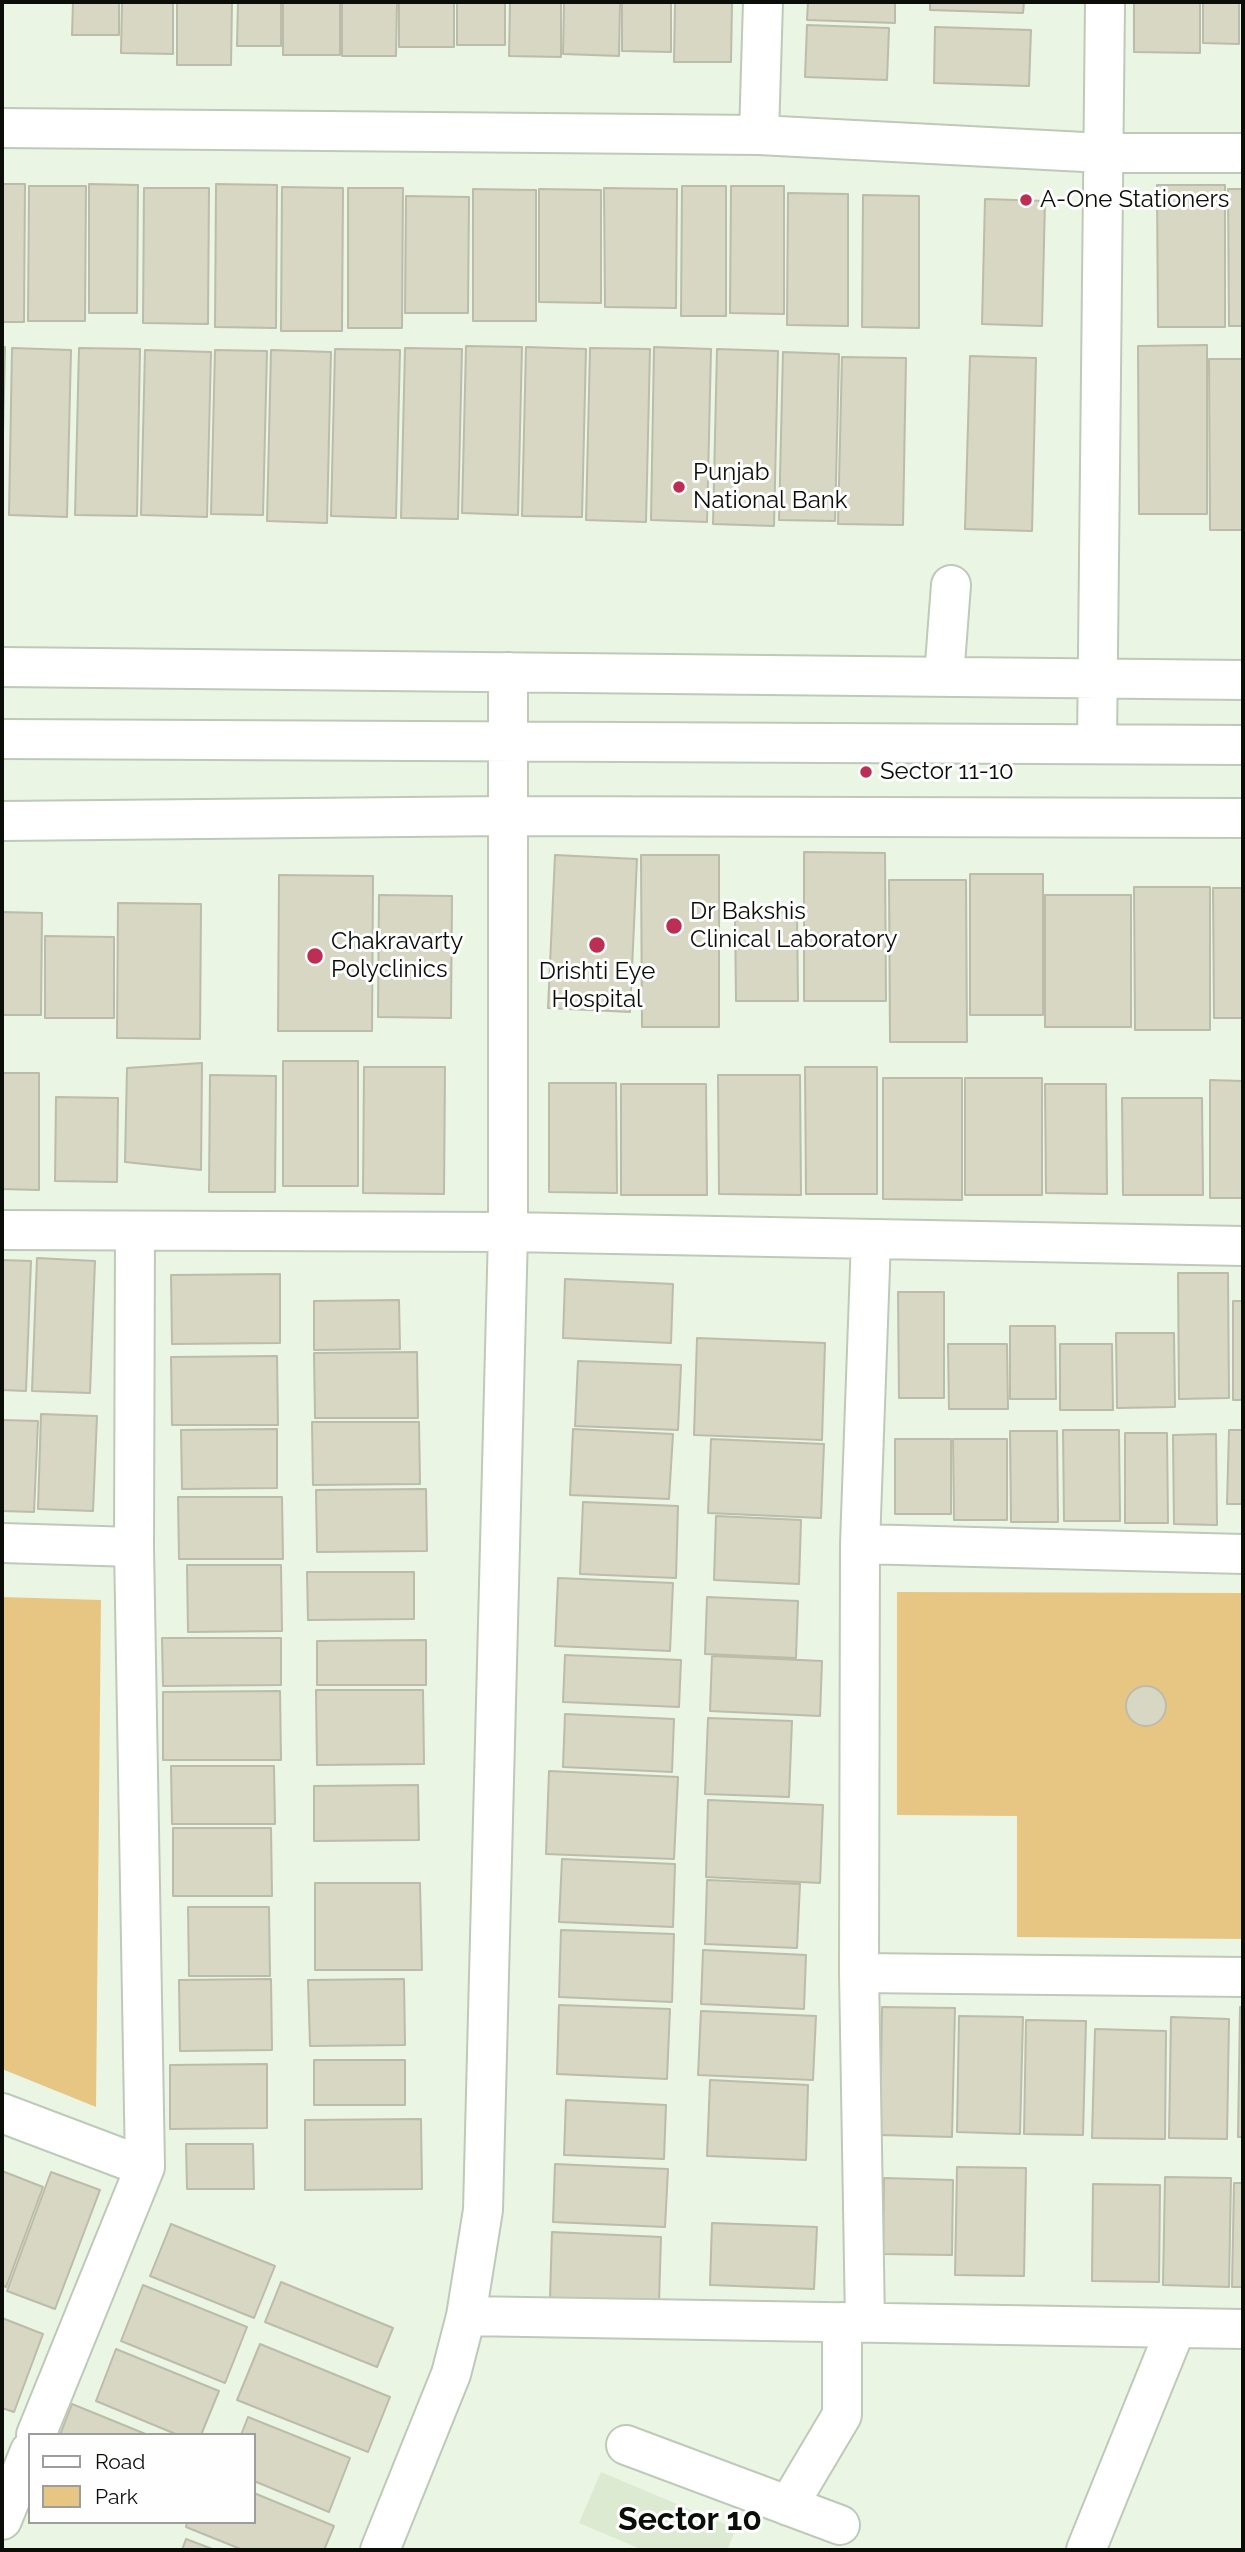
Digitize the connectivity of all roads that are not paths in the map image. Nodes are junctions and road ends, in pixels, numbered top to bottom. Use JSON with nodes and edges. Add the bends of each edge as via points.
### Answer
{"nodes":[{"id":1,"x":763,"y":2,"type":"edge"},
{"id":2,"x":1105,"y":2,"type":"edge"},
{"id":3,"x":2,"y":128,"type":"edge"},
{"id":4,"x":759,"y":135,"type":"junction"},
{"id":5,"x":1103,"y":153,"type":"junction"},
{"id":6,"x":1243,"y":153,"type":"edge"},
{"id":7,"x":951,"y":585,"type":"dead end"},
{"id":8,"x":2,"y":667,"type":"edge"},
{"id":9,"x":508,"y":672,"type":"junction"},
{"id":10,"x":944,"y":677,"type":"junction"},
{"id":11,"x":1097,"y":679,"type":"junction"},
{"id":12,"x":1243,"y":680,"type":"edge"},
{"id":13,"x":2,"y":739,"type":"edge"},
{"id":14,"x":507,"y":741,"type":"junction"},
{"id":15,"x":1097,"y":744,"type":"junction"},
{"id":16,"x":1243,"y":745,"type":"edge"},
{"id":17,"x":507,"y":816,"type":"junction"},
{"id":18,"x":1243,"y":818,"type":"edge"},
{"id":19,"x":2,"y":821,"type":"edge"},
{"id":20,"x":2,"y":1230,"type":"edge"},
{"id":21,"x":135,"y":1231,"type":"junction"},
{"id":22,"x":508,"y":1232,"type":"junction"},
{"id":23,"x":871,"y":1239,"type":"junction"},
{"id":24,"x":1243,"y":1246,"type":"edge"},
{"id":25,"x":2,"y":1543,"type":"edge"},
{"id":26,"x":859,"y":1544,"type":"junction"},
{"id":27,"x":134,"y":1547,"type":"junction"},
{"id":28,"x":1243,"y":1554,"type":"edge"},
{"id":29,"x":859,"y":1973,"type":"junction"},
{"id":30,"x":1243,"y":1977,"type":"edge"},
{"id":31,"x":2,"y":2113,"type":"edge"},
{"id":32,"x":145,"y":2167,"type":"junction"},
{"id":33,"x":466,"y":2316,"type":"junction"},
{"id":34,"x":854,"y":2322,"type":"junction"},
{"id":35,"x":1176,"y":2328,"type":"junction"},
{"id":36,"x":1243,"y":2329,"type":"edge"},
{"id":37,"x":37,"y":2433,"type":"edge"},
{"id":38,"x":626,"y":2445,"type":"dead end"},
{"id":39,"x":28,"y":2455,"type":"edge"},
{"id":40,"x":5,"y":2502,"type":"edge"},
{"id":41,"x":788,"y":2506,"type":"junction"},
{"id":42,"x":839,"y":2525,"type":"dead end"},
{"id":43,"x":380,"y":2550,"type":"edge"},
{"id":44,"x":1086,"y":2550,"type":"edge"}],
"edges":[{"from":1,"to":4,"type":"street"},
{"from":2,"to":5,"type":"street"},
{"from":3,"to":4,"type":"street"},
{"from":4,"to":5,"type":"street"},
{"from":5,"to":6,"type":"street"},
{"from":5,"to":11,"type":"street"},
{"from":7,"to":10,"type":"street"},
{"from":8,"to":9,"type":"street"},
{"from":9,"to":10,"type":"street"},
{"from":9,"to":14,"type":"street"},
{"from":10,"to":11,"type":"street"},
{"from":11,"to":12,"type":"street"},
{"from":11,"to":15,"type":"street"},
{"from":13,"to":14,"type":"street"},
{"from":14,"to":15,"type":"street"},
{"from":14,"to":17,"type":"street"},
{"from":15,"to":16,"type":"street"},
{"from":17,"to":18,"type":"street"},
{"from":17,"to":19,"type":"street"},
{"from":17,"to":22,"type":"street"},
{"from":20,"to":21,"type":"street"},
{"from":21,"to":22,"type":"street"},
{"from":21,"to":27,"type":"street"},
{"from":22,"to":23,"type":"street"},
{"from":22,"to":33,"type":"street","via":[[483,2210]]},
{"from":23,"to":24,"type":"street"},
{"from":23,"to":26,"type":"street"},
{"from":25,"to":27,"type":"street"},
{"from":26,"to":28,"type":"street"},
{"from":26,"to":29,"type":"street"},
{"from":27,"to":32,"type":"street"},
{"from":29,"to":30,"type":"street"},
{"from":29,"to":34,"type":"street"},
{"from":31,"to":32,"type":"street"},
{"from":32,"to":37,"type":"street"},
{"from":33,"to":34,"type":"street"},
{"from":33,"to":43,"type":"street","via":[[451,2374]]},
{"from":34,"to":35,"type":"street"},
{"from":34,"to":41,"type":"street","via":[[842,2415]]},
{"from":35,"to":36,"type":"street"},
{"from":35,"to":44,"type":"street"},
{"from":38,"to":41,"type":"street"},
{"from":39,"to":40,"type":"street"},
{"from":41,"to":42,"type":"street"}]}
